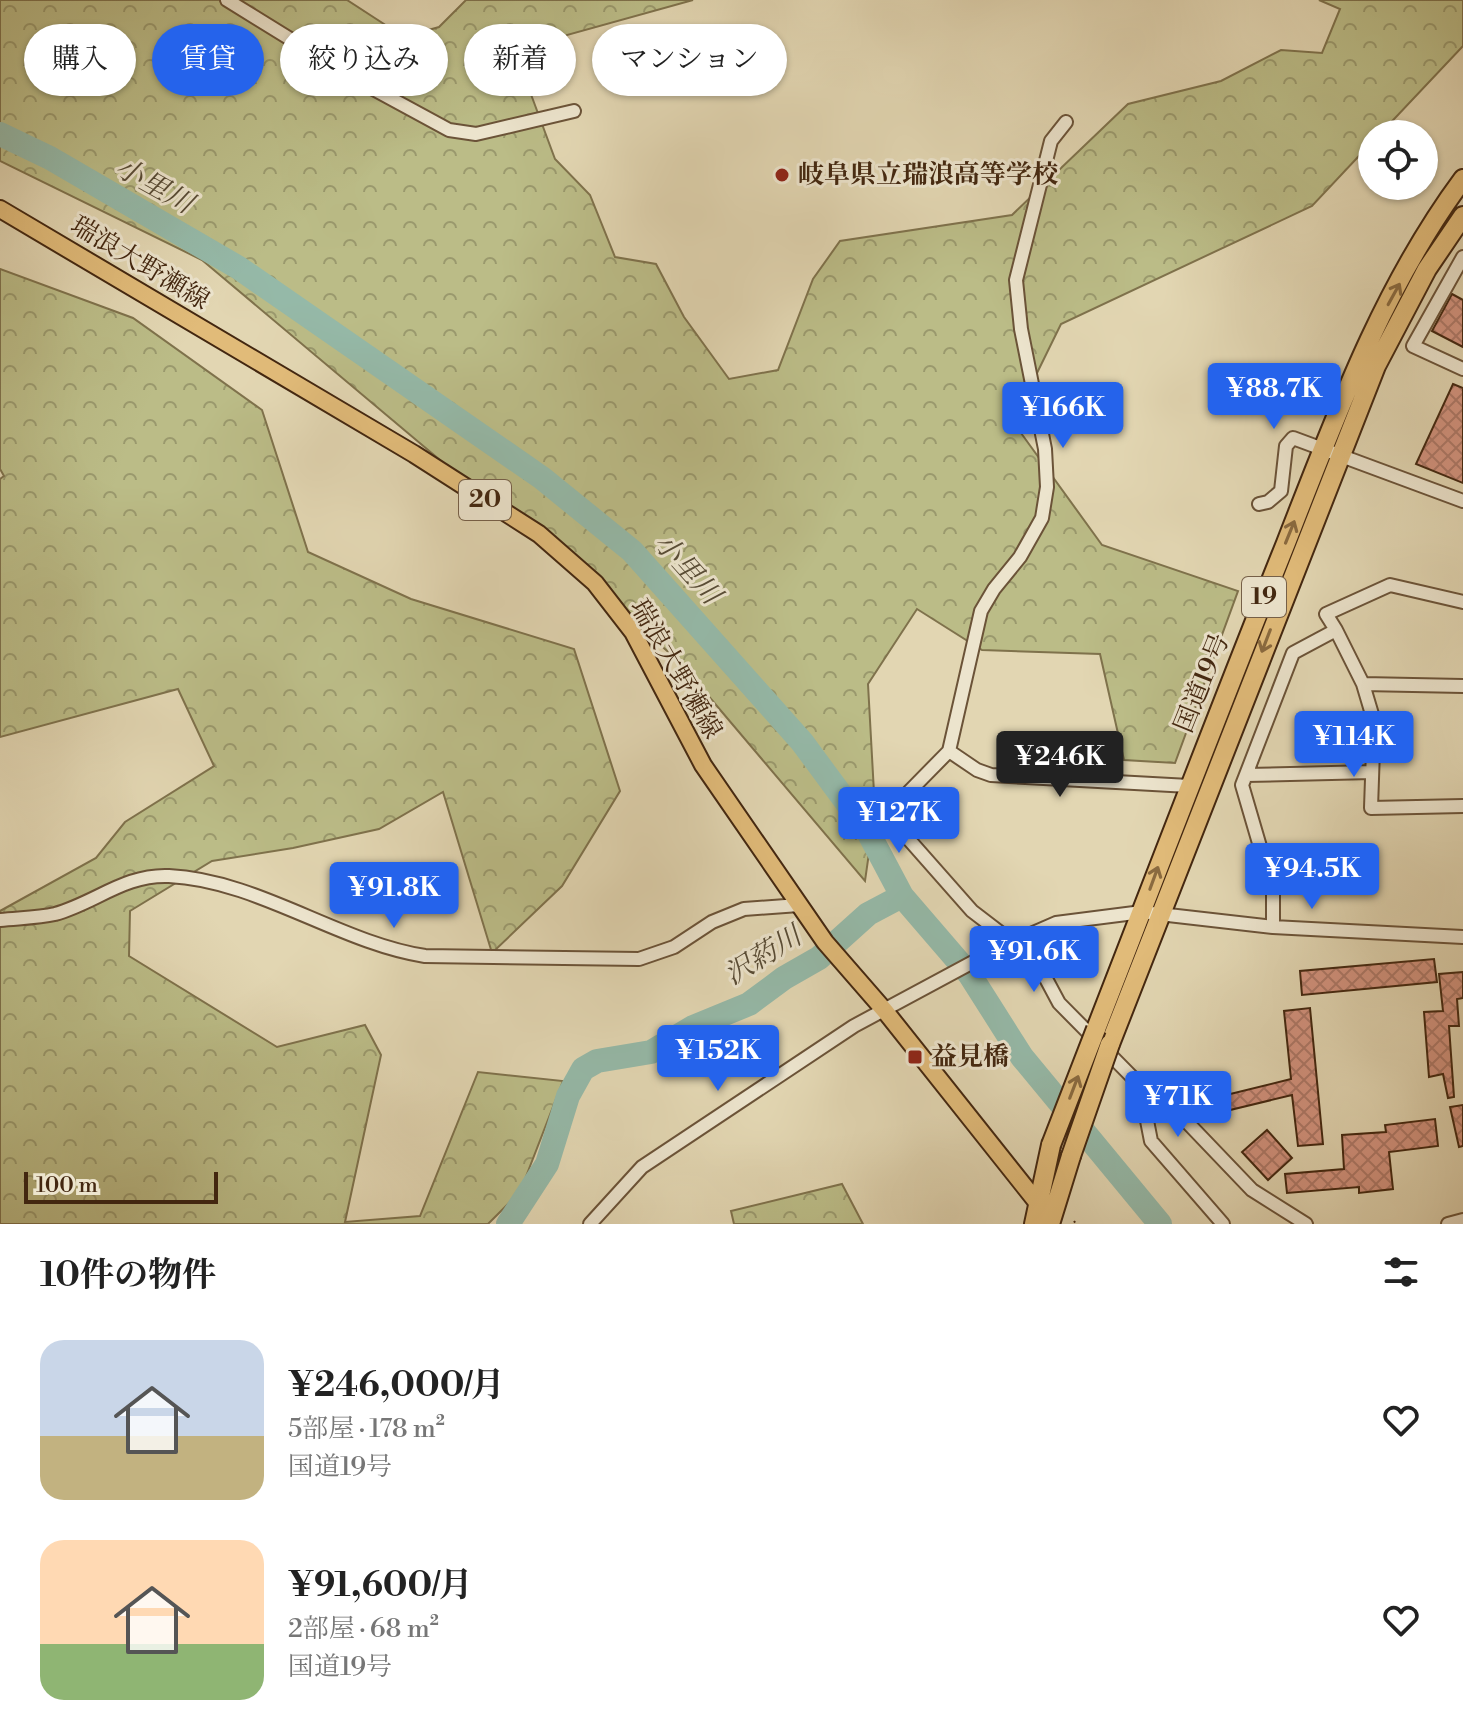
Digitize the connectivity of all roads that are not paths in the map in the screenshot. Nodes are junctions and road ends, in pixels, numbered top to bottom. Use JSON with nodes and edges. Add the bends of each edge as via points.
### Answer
{"nodes":[{"id":1,"x":227,"y":0,"type":"edge"},
{"id":2,"x":574,"y":111,"type":"dead end"},
{"id":3,"x":1066,"y":122,"type":"dead end"},
{"id":4,"x":1463,"y":179,"type":"edge"},
{"id":5,"x":0,"y":209,"type":"edge"},
{"id":6,"x":1463,"y":216,"type":"edge"},
{"id":7,"x":1463,"y":257,"type":"edge"},
{"id":8,"x":1463,"y":369,"type":"edge"},
{"id":9,"x":1324,"y":448,"type":"junction"},
{"id":10,"x":1344,"y":455,"type":"junction"},
{"id":11,"x":1463,"y":501,"type":"edge"},
{"id":12,"x":1259,"y":504,"type":"dead end"},
{"id":13,"x":1463,"y":602,"type":"edge"},
{"id":14,"x":1336,"y":630,"type":"junction"},
{"id":15,"x":1363,"y":684,"type":"junction"},
{"id":16,"x":1463,"y":686,"type":"edge"},
{"id":17,"x":949,"y":751,"type":"junction"},
{"id":18,"x":1372,"y":772,"type":"junction"},
{"id":19,"x":1246,"y":775,"type":"junction"},
{"id":20,"x":1189,"y":786,"type":"junction"},
{"id":21,"x":1463,"y":806,"type":"edge"},
{"id":22,"x":799,"y":905,"type":"junction"},
{"id":23,"x":1150,"y":914,"type":"junction"},
{"id":24,"x":0,"y":920,"type":"edge"},
{"id":25,"x":1273,"y":927,"type":"junction"},
{"id":26,"x":1463,"y":937,"type":"edge"},
{"id":27,"x":1016,"y":943,"type":"junction"},
{"id":28,"x":885,"y":1011,"type":"junction"},
{"id":29,"x":1140,"y":1085,"type":"junction"},
{"id":30,"x":1036,"y":1200,"type":"junction"},
{"id":31,"x":1463,"y":1220,"type":"edge"},
{"id":32,"x":1047,"y":1223,"type":"edge"},
{"id":33,"x":590,"y":1224,"type":"edge"},
{"id":34,"x":1223,"y":1224,"type":"edge"},
{"id":35,"x":1306,"y":1224,"type":"edge"},
{"id":36,"x":1448,"y":1224,"type":"edge"}],
"edges":[{"from":1,"to":2,"type":"street","via":[[449,130],[476,134]]},
{"from":3,"to":17,"type":"street","via":[[1051,141],[1016,280],[1045,449],[1042,518],[981,611]]},
{"from":9,"to":4,"type":"highway","name":"国道19号","number":"19","one_way":true,"via":[[1369,338]]},
{"from":5,"to":22,"type":"main road","name":"瑞浪大野瀬線","number":"20","via":[[414,454],[539,534],[584,573],[633,632],[703,765]]},
{"from":6,"to":10,"type":"highway","name":"国道19号","number":"19","via":[[1427,269],[1376,366]]},
{"from":7,"to":8,"type":"street","via":[[1413,346]]},
{"from":9,"to":10,"type":"street"},
{"from":9,"to":12,"type":"street","via":[[1299,438],[1289,441],[1281,491]]},
{"from":20,"to":9,"type":"highway","name":"国道19号","number":"19","one_way":true},
{"from":10,"to":11,"type":"street"},
{"from":10,"to":23,"type":"highway","name":"国道19号","number":"19","one_way":true},
{"from":13,"to":14,"type":"street","via":[[1390,585],[1326,614]]},
{"from":14,"to":15,"type":"street"},
{"from":14,"to":19,"type":"street","via":[[1293,653]]},
{"from":15,"to":16,"type":"street"},
{"from":15,"to":18,"type":"street","via":[[1374,721]]},
{"from":17,"to":20,"type":"street","via":[[991,775]]},
{"from":17,"to":27,"type":"street","via":[[895,806],[897,826],[972,911]]},
{"from":18,"to":19,"type":"street"},
{"from":18,"to":21,"type":"street","via":[[1371,808]]},
{"from":19,"to":25,"type":"street","via":[[1242,785],[1273,891]]},
{"from":23,"to":20,"type":"highway","name":"国道19号","number":"19","one_way":true},
{"from":22,"to":24,"type":"street","via":[[744,909],[674,947],[639,959],[402,952],[272,902],[170,876],[132,879],[54,914]]},
{"from":22,"to":28,"type":"main road","name":"瑞浪大野瀬線","number":"20"},
{"from":23,"to":25,"type":"street"},
{"from":23,"to":27,"type":"street","via":[[1056,923]]},
{"from":30,"to":23,"type":"highway","name":"国道19号","number":"19","one_way":true,"bridge":true,"via":[[1051,1145],[1096,1029]]},
{"from":23,"to":32,"type":"highway","name":"国道19号","number":"19","bridge":true},
{"from":25,"to":26,"type":"street"},
{"from":27,"to":28,"type":"street"},
{"from":27,"to":29,"type":"street","via":[[1036,960],[1059,1003]]},
{"from":28,"to":30,"type":"main road","name":"瑞浪大野瀬線","number":"20"},
{"from":28,"to":33,"type":"street","via":[[854,1026],[642,1167]]},
{"from":29,"to":34,"type":"street","via":[[1151,1141]]},
{"from":29,"to":35,"type":"street","via":[[1163,1097],[1252,1190]]},
{"from":30,"to":32,"type":"highway","name":"国道19号","number":"19"},
{"from":31,"to":36,"type":"street"}]}
